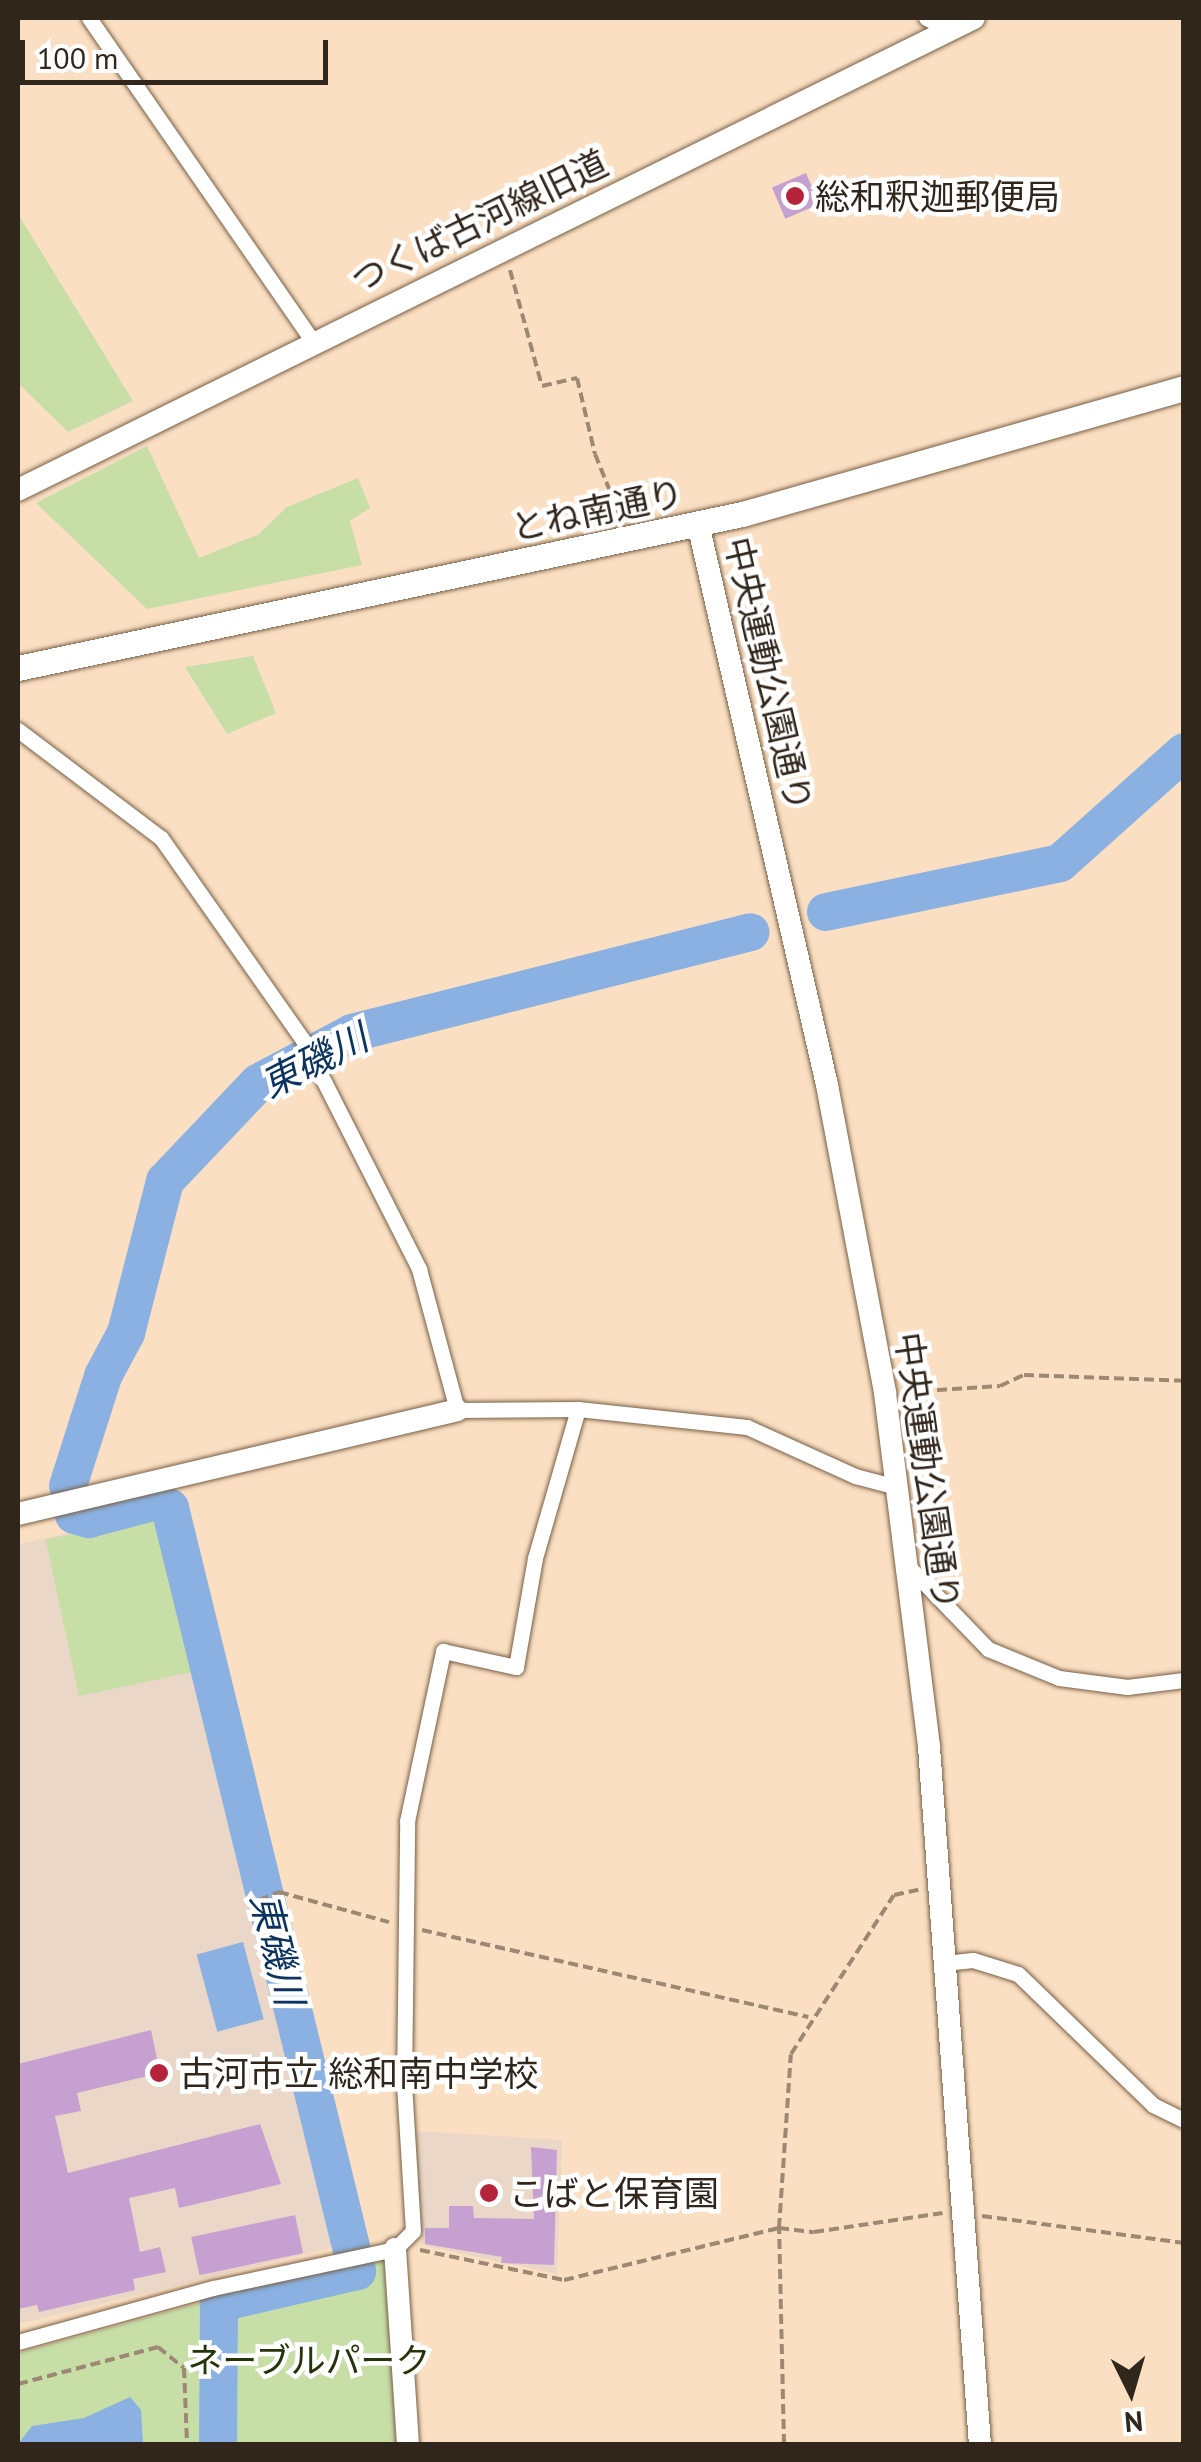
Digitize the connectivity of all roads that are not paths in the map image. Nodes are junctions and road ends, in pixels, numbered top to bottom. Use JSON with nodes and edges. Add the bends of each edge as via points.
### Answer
{"nodes":[{"id":1,"x":926,"y":18,"type":"edge"},
{"id":2,"x":974,"y":18,"type":"edge"},
{"id":3,"x":97,"y":20,"type":"edge"},
{"id":4,"x":949,"y":30,"type":"junction"},
{"id":5,"x":314,"y":343,"type":"junction"},
{"id":6,"x":1184,"y":388,"type":"edge"},
{"id":7,"x":18,"y":490,"type":"edge"},
{"id":8,"x":698,"y":524,"type":"junction"},
{"id":9,"x":18,"y":668,"type":"edge"},
{"id":10,"x":18,"y":730,"type":"edge"},
{"id":11,"x":578,"y":1409,"type":"junction"},
{"id":12,"x":457,"y":1410,"type":"junction"},
{"id":13,"x":898,"y":1487,"type":"junction"},
{"id":14,"x":18,"y":1514,"type":"edge"},
{"id":15,"x":906,"y":1564,"type":"junction"},
{"id":16,"x":1184,"y":1680,"type":"edge"},
{"id":17,"x":944,"y":1963,"type":"junction"},
{"id":18,"x":1184,"y":2120,"type":"edge"},
{"id":19,"x":395,"y":2249,"type":"junction"},
{"id":20,"x":18,"y":2342,"type":"edge"},
{"id":21,"x":408,"y":2444,"type":"edge"},
{"id":22,"x":980,"y":2444,"type":"edge"}],
"edges":[{"from":1,"to":4,"type":"street"},
{"from":2,"to":4,"type":"street","name":"つくば古河線旧道"},
{"from":3,"to":5,"type":"street"},
{"from":4,"to":5,"type":"street","name":"つくば古河線旧道"},
{"from":5,"to":7,"type":"street","name":"つくば古河線旧道"},
{"from":6,"to":8,"type":"main road","name":"とね南通り"},
{"from":8,"to":9,"type":"main road","name":"とね南通り"},
{"from":8,"to":13,"type":"street","name":"中央運動公園通り","via":[[828,1085]]},
{"from":10,"to":12,"type":"street","via":[[161,838],[303,1040],[419,1269]]},
{"from":11,"to":12,"type":"street"},
{"from":11,"to":13,"type":"street","via":[[746,1427],[855,1476]]},
{"from":11,"to":19,"type":"street","via":[[535,1558],[516,1667],[443,1651],[404,1840],[404,2085],[417,2204],[414,2231]]},
{"from":12,"to":14,"type":"street"},
{"from":13,"to":15,"type":"street","name":"中央運動公園通り"},
{"from":15,"to":16,"type":"street","via":[[988,1649],[1059,1678],[1127,1687]]},
{"from":15,"to":17,"type":"street","name":"中央運動公園通り"},
{"from":17,"to":18,"type":"street","via":[[973,1960],[1018,1974],[1154,2105]]},
{"from":17,"to":22,"type":"street","name":"中央運動公園通り"},
{"from":19,"to":20,"type":"street","via":[[213,2288]]},
{"from":19,"to":21,"type":"street"}]}
